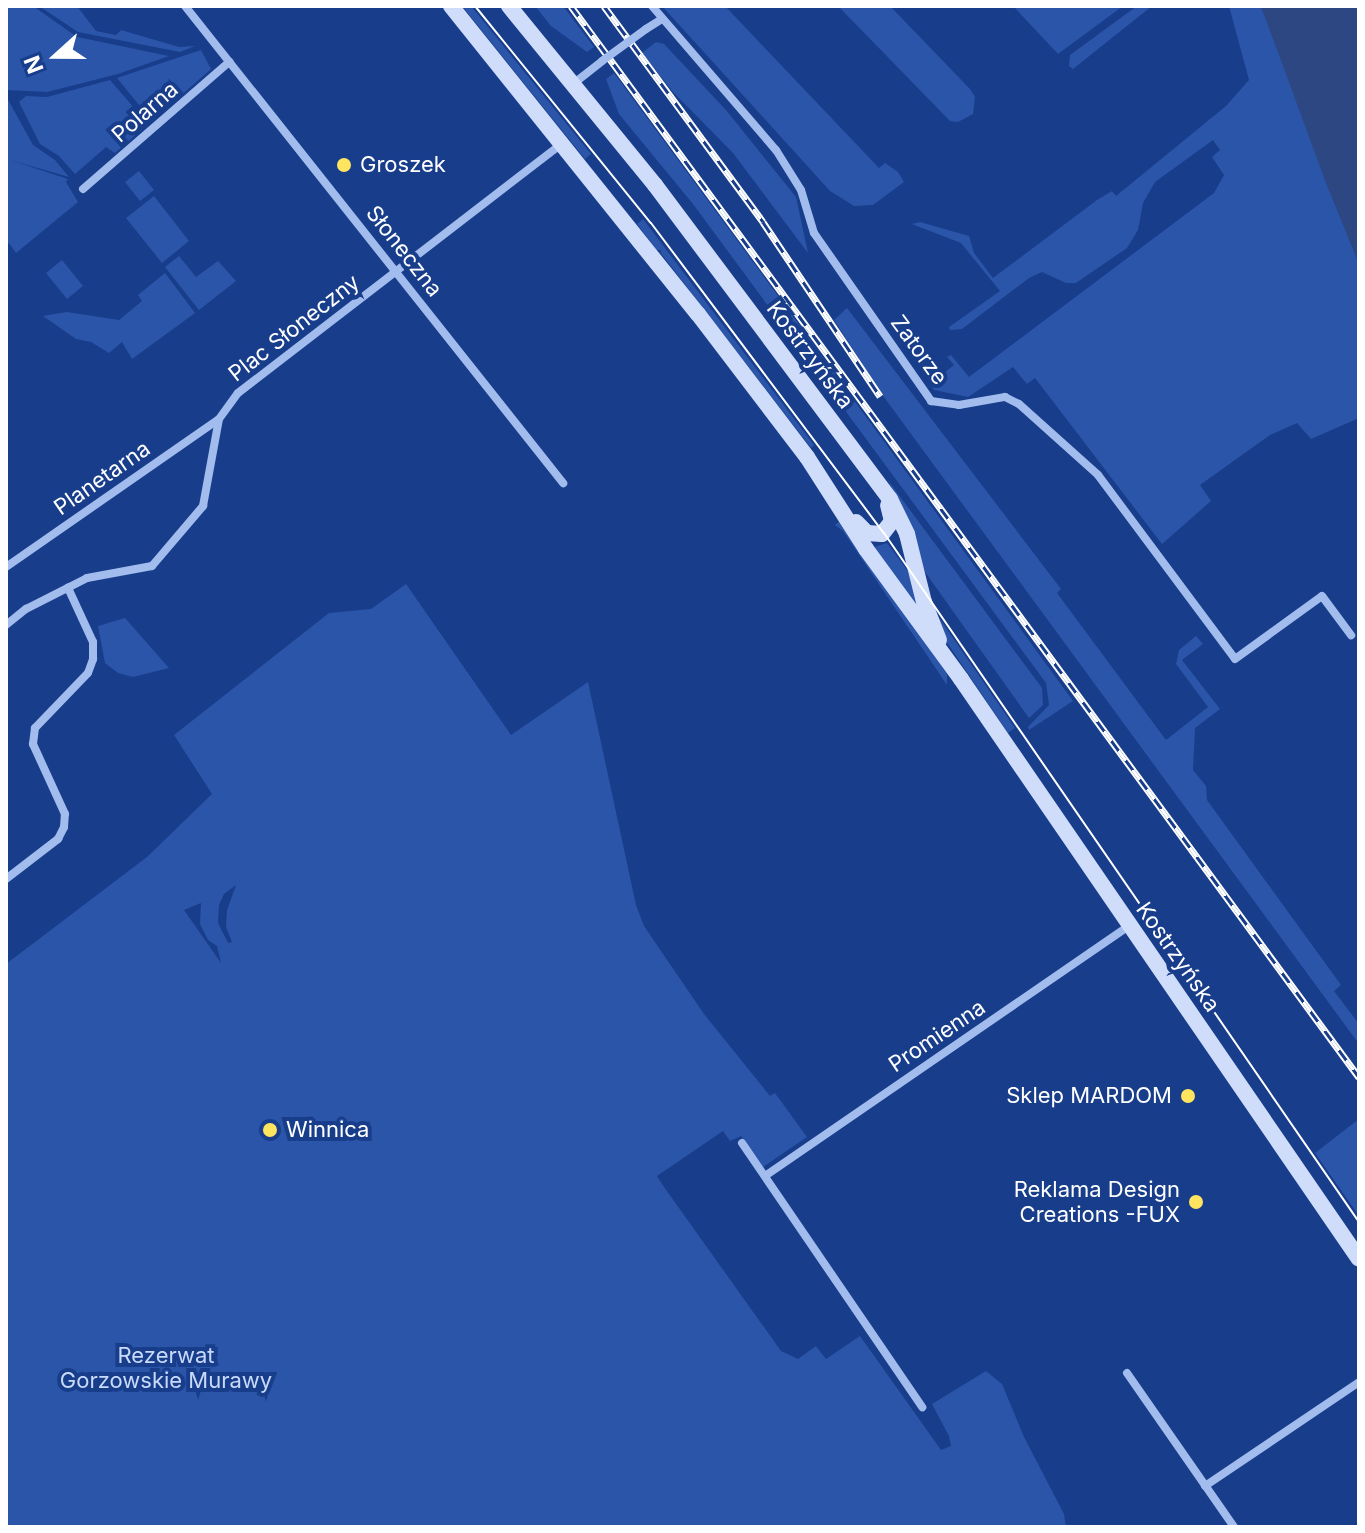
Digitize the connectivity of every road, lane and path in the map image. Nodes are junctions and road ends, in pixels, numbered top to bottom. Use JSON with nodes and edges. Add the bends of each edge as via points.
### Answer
{"nodes":[{"id":1,"x":185,"y":6,"type":"edge"},
{"id":2,"x":451,"y":6,"type":"edge"},
{"id":3,"x":509,"y":6,"type":"edge"},
{"id":4,"x":652,"y":6,"type":"edge"},
{"id":5,"x":662,"y":19,"type":"junction"},
{"id":6,"x":229,"y":62,"type":"junction"},
{"id":7,"x":572,"y":85,"type":"junction"},
{"id":8,"x":561,"y":144,"type":"junction"},
{"id":9,"x":83,"y":189,"type":"dead end"},
{"id":10,"x":396,"y":270,"type":"junction"},
{"id":11,"x":219,"y":419,"type":"junction"},
{"id":12,"x":875,"y":479,"type":"junction"},
{"id":13,"x":563,"y":483,"type":"dead end"},
{"id":14,"x":835,"y":496,"type":"junction"},
{"id":15,"x":6,"y":567,"type":"edge"},
{"id":16,"x":68,"y":588,"type":"junction"},
{"id":17,"x":6,"y":625,"type":"edge"},
{"id":18,"x":1351,"y":635,"type":"dead end"},
{"id":19,"x":961,"y":679,"type":"junction"},
{"id":20,"x":6,"y":879,"type":"edge"},
{"id":21,"x":1130,"y":925,"type":"junction"},
{"id":22,"x":742,"y":1143,"type":"dead end"},
{"id":23,"x":765,"y":1176,"type":"junction"},
{"id":24,"x":1359,"y":1259,"type":"edge"},
{"id":25,"x":1127,"y":1373,"type":"dead end"},
{"id":26,"x":1359,"y":1382,"type":"edge"},
{"id":27,"x":922,"y":1407,"type":"dead end"},
{"id":28,"x":1205,"y":1486,"type":"junction"},
{"id":29,"x":1234,"y":1527,"type":"edge"}],
"edges":[{"from":1,"to":6,"type":"street","name":"Słoneczna"},
{"from":2,"to":8,"type":"main road","name":"Kostrzyńska"},
{"from":3,"to":7,"type":"main road","name":"Kostrzyńska"},
{"from":4,"to":5,"type":"street"},
{"from":5,"to":7,"type":"street","bridge":true},
{"from":5,"to":18,"type":"street","name":"Zatorze","via":[[776,150],[801,190],[814,233],[931,401],[959,405],[1005,397],[1019,404],[1098,475],[1235,659],[1322,596]]},
{"from":6,"to":9,"type":"street","name":"Polarna"},
{"from":6,"to":10,"type":"street","name":"Słoneczna"},
{"from":7,"to":12,"type":"main road","name":"Kostrzyńska","via":[[655,185]]},
{"from":8,"to":10,"type":"street","name":"Plac Słoneczny"},
{"from":8,"to":14,"type":"main road","name":"Kostrzyńska"},
{"from":10,"to":11,"type":"street","name":"Plac Słoneczny","via":[[238,393]]},
{"from":10,"to":13,"type":"street","name":"Słoneczna"},
{"from":11,"to":15,"type":"street","name":"Planetarna"},
{"from":11,"to":16,"type":"street","name":"Plac Słoneczny","via":[[203,506],[183,533],[152,566],[87,578]]},
{"from":12,"to":14,"type":"main road","via":[[892,516],[882,534],[863,530]]},
{"from":12,"to":19,"type":"main road","name":"Kostrzyńska","via":[[902,522],[931,623]]},
{"from":14,"to":19,"type":"main road","name":"Kostrzyńska","via":[[866,549]]},
{"from":16,"to":17,"type":"street","name":"Plac Słoneczny"},
{"from":16,"to":20,"type":"street","via":[[93,642],[93,659],[88,673],[35,728],[33,744],[65,814],[64,827],[58,839]]},
{"from":19,"to":21,"type":"main road","name":"Kostrzyńska"},
{"from":21,"to":23,"type":"street","name":"Promienna"},
{"from":21,"to":24,"type":"main road","name":"Kostrzyńska"},
{"from":22,"to":23,"type":"street"},
{"from":23,"to":27,"type":"street"},
{"from":25,"to":28,"type":"street"},
{"from":26,"to":28,"type":"street"},
{"from":28,"to":29,"type":"street"}]}
